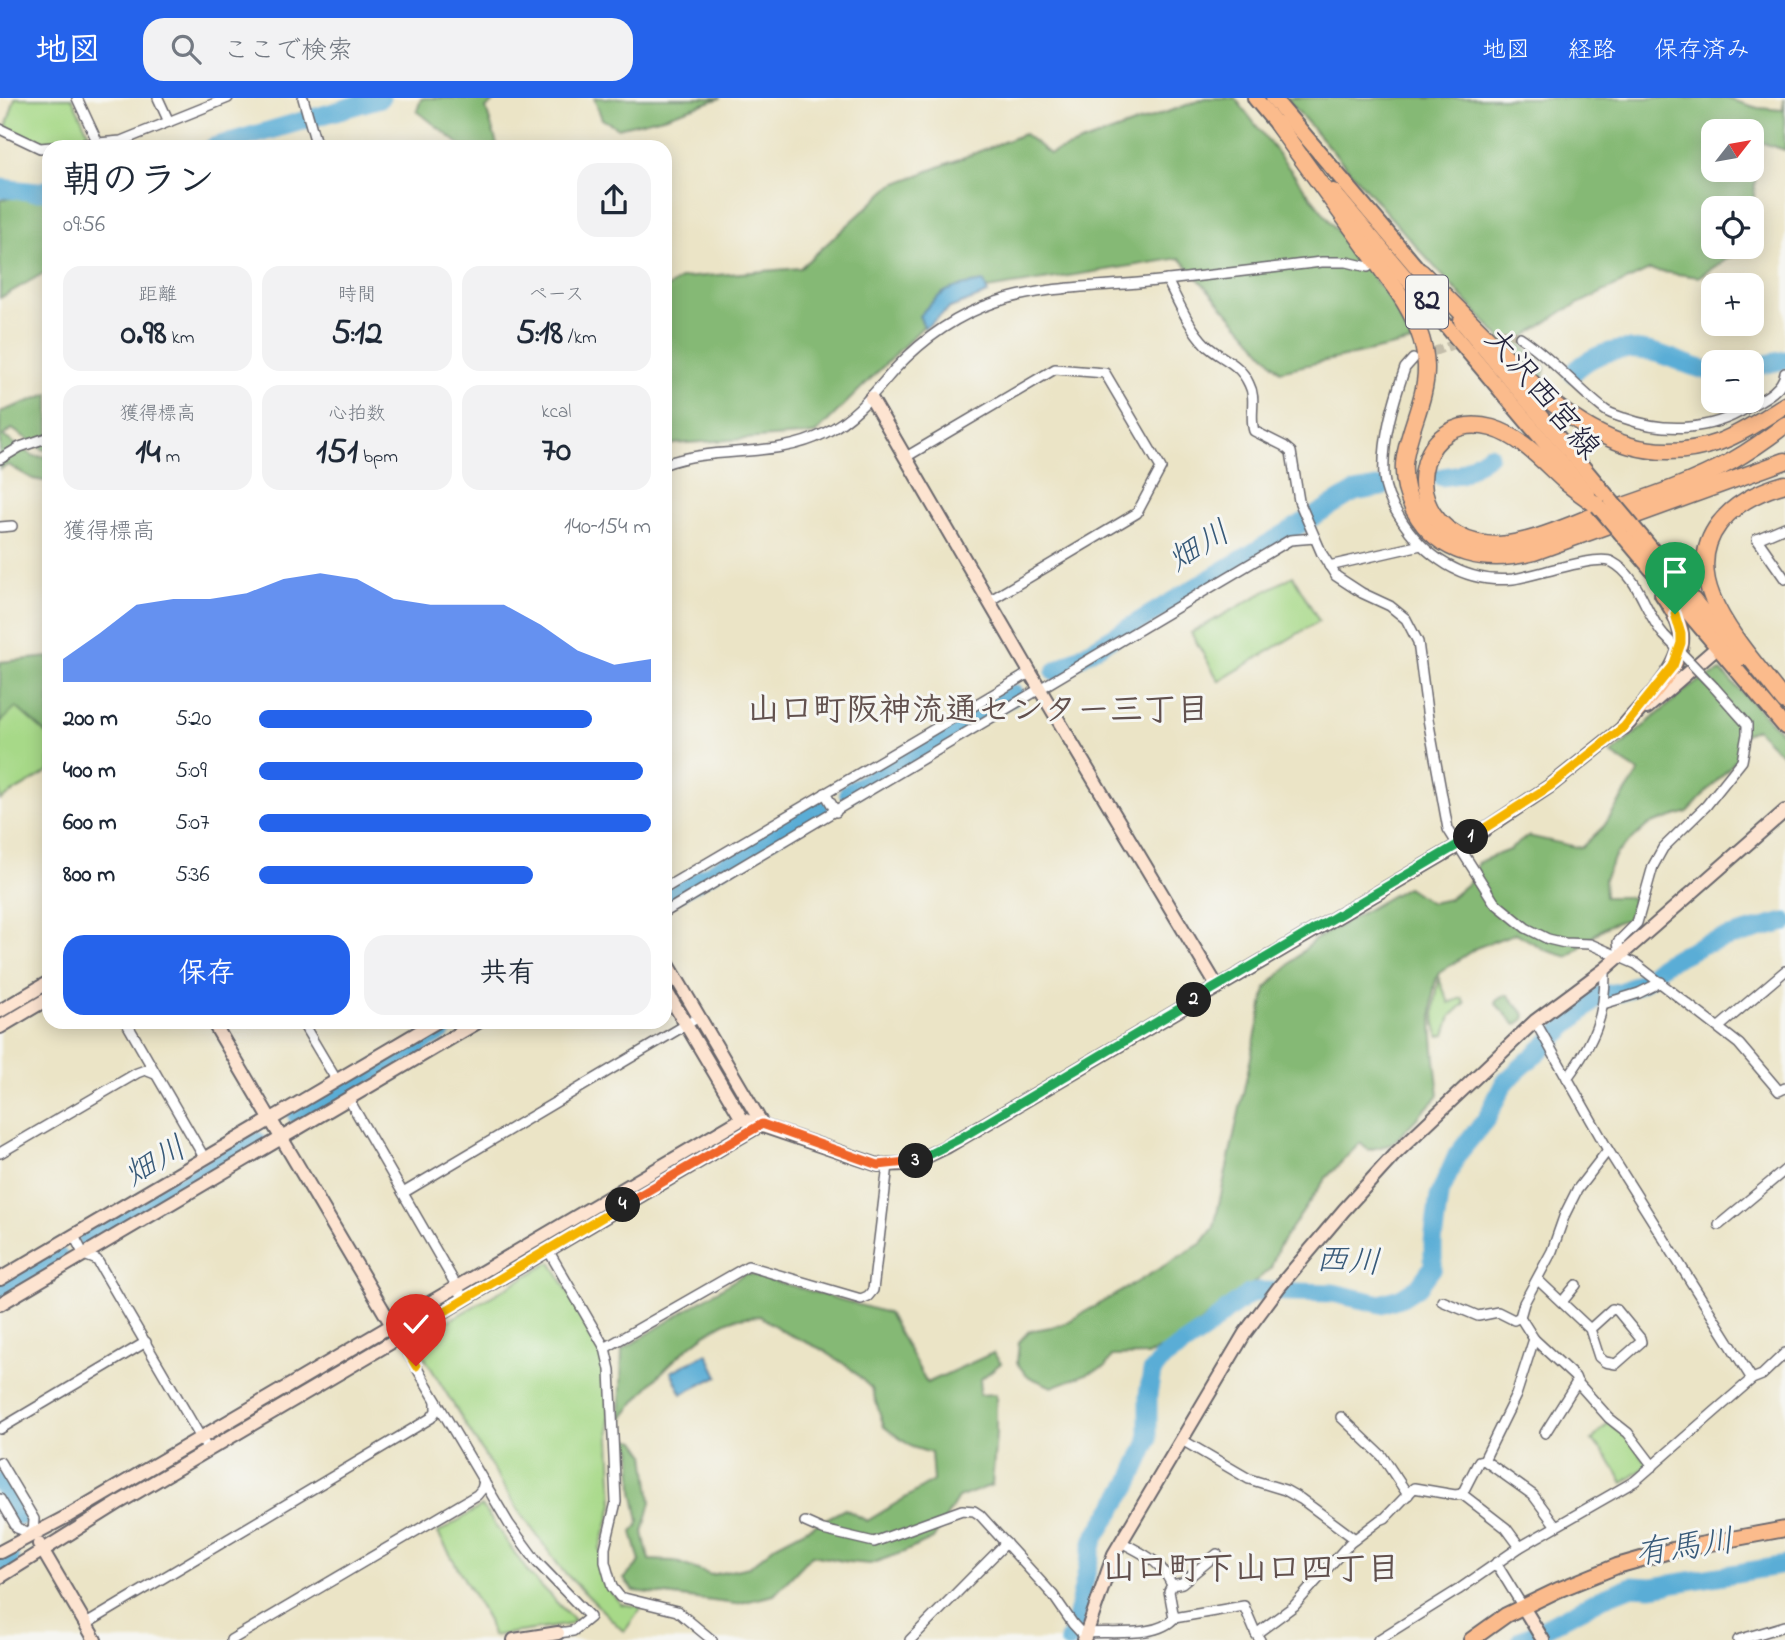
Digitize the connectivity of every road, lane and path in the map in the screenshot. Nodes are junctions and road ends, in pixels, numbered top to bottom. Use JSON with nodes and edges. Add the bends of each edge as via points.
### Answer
{"nodes":[{"id":1,"x":77,"y":98,"type":"edge"},
{"id":2,"x":158,"y":98,"type":"edge"},
{"id":3,"x":228,"y":98,"type":"edge"},
{"id":4,"x":303,"y":98,"type":"edge"},
{"id":5,"x":1255,"y":98,"type":"edge"},
{"id":6,"x":1273,"y":98,"type":"edge"},
{"id":7,"x":169,"y":122,"type":"junction"},
{"id":8,"x":1277,"y":124,"type":"junction"},
{"id":9,"x":0,"y":129,"type":"edge"},
{"id":10,"x":97,"y":140,"type":"edge"},
{"id":11,"x":124,"y":140,"type":"edge"},
{"id":12,"x":318,"y":140,"type":"edge"},
{"id":13,"x":42,"y":148,"type":"edge"},
{"id":14,"x":1368,"y":267,"type":"joint"},
{"id":15,"x":1421,"y":272,"type":"junction"},
{"id":16,"x":1167,"y":280,"type":"junction"},
{"id":17,"x":1398,"y":292,"type":"junction"},
{"id":18,"x":1520,"y":337,"type":"tunnel mouth"},
{"id":19,"x":1413,"y":359,"type":"dead end"},
{"id":20,"x":1785,"y":373,"type":"edge"},
{"id":21,"x":1785,"y":379,"type":"edge"},
{"id":22,"x":871,"y":398,"type":"junction"},
{"id":23,"x":1785,"y":405,"type":"edge"},
{"id":24,"x":1785,"y":425,"type":"edge"},
{"id":25,"x":42,"y":439,"type":"edge"},
{"id":26,"x":906,"y":457,"type":"junction"},
{"id":27,"x":0,"y":460,"type":"edge"},
{"id":28,"x":1785,"y":461,"type":"edge"},
{"id":29,"x":672,"y":462,"type":"edge"},
{"id":30,"x":1785,"y":484,"type":"edge"},
{"id":31,"x":1605,"y":504,"type":"junction"},
{"id":32,"x":12,"y":526,"type":"dead end"},
{"id":33,"x":0,"y":527,"type":"edge"},
{"id":34,"x":1785,"y":527,"type":"edge"},
{"id":35,"x":1627,"y":530,"type":"junction"},
{"id":36,"x":1315,"y":538,"type":"junction"},
{"id":37,"x":1421,"y":545,"type":"junction"},
{"id":38,"x":1329,"y":566,"type":"junction"},
{"id":39,"x":1785,"y":579,"type":"edge"},
{"id":40,"x":989,"y":601,"type":"junction"},
{"id":41,"x":1722,"y":644,"type":"junction"},
{"id":42,"x":1031,"y":672,"type":"junction"},
{"id":43,"x":1040,"y":689,"type":"junction"},
{"id":44,"x":1785,"y":702,"type":"edge"},
{"id":45,"x":1785,"y":709,"type":"edge"},
{"id":46,"x":1624,"y":727,"type":"junction"},
{"id":47,"x":1785,"y":727,"type":"edge"},
{"id":48,"x":825,"y":793,"type":"junction"},
{"id":49,"x":1785,"y":811,"type":"edge"},
{"id":50,"x":836,"y":812,"type":"junction"},
{"id":51,"x":1457,"y":845,"type":"junction"},
{"id":52,"x":672,"y":884,"type":"edge"},
{"id":53,"x":672,"y":908,"type":"edge"},
{"id":54,"x":1620,"y":956,"type":"junction"},
{"id":55,"x":1605,"y":969,"type":"junction"},
{"id":56,"x":672,"y":971,"type":"edge"},
{"id":57,"x":1785,"y":971,"type":"edge"},
{"id":58,"x":1659,"y":981,"type":"junction"},
{"id":59,"x":42,"y":986,"type":"edge"},
{"id":60,"x":1217,"y":986,"type":"junction"},
{"id":61,"x":672,"y":1000,"type":"edge"},
{"id":62,"x":42,"y":1002,"type":"edge"},
{"id":63,"x":1603,"y":1002,"type":"junction"},
{"id":64,"x":0,"y":1011,"type":"edge"},
{"id":65,"x":699,"y":1017,"type":"junction"},
{"id":66,"x":1535,"y":1021,"type":"junction"},
{"id":67,"x":687,"y":1025,"type":"junction"},
{"id":68,"x":0,"y":1027,"type":"edge"},
{"id":69,"x":1720,"y":1027,"type":"junction"},
{"id":70,"x":130,"y":1029,"type":"edge"},
{"id":71,"x":217,"y":1029,"type":"edge"},
{"id":72,"x":306,"y":1029,"type":"edge"},
{"id":73,"x":424,"y":1029,"type":"edge"},
{"id":74,"x":456,"y":1029,"type":"edge"},
{"id":75,"x":155,"y":1074,"type":"junction"},
{"id":76,"x":1567,"y":1078,"type":"junction"},
{"id":77,"x":337,"y":1081,"type":"junction"},
{"id":78,"x":1785,"y":1088,"type":"edge"},
{"id":79,"x":348,"y":1098,"type":"junction"},
{"id":80,"x":742,"y":1119,"type":"junction"},
{"id":81,"x":271,"y":1120,"type":"junction"},
{"id":82,"x":762,"y":1124,"type":"junction"},
{"id":83,"x":282,"y":1138,"type":"junction"},
{"id":84,"x":1608,"y":1150,"type":"junction"},
{"id":85,"x":0,"y":1153,"type":"edge"},
{"id":86,"x":205,"y":1159,"type":"junction"},
{"id":87,"x":888,"y":1165,"type":"junction"},
{"id":88,"x":1785,"y":1170,"type":"edge"},
{"id":89,"x":403,"y":1193,"type":"junction"},
{"id":90,"x":1719,"y":1225,"type":"dead end"},
{"id":91,"x":74,"y":1236,"type":"junction"},
{"id":92,"x":548,"y":1250,"type":"junction"},
{"id":93,"x":84,"y":1255,"type":"junction"},
{"id":94,"x":0,"y":1279,"type":"edge"},
{"id":95,"x":1538,"y":1280,"type":"junction"},
{"id":96,"x":1576,"y":1285,"type":"dead end"},
{"id":97,"x":457,"y":1286,"type":"junction"},
{"id":98,"x":464,"y":1299,"type":"junction"},
{"id":99,"x":1442,"y":1301,"type":"dead end"},
{"id":100,"x":1562,"y":1302,"type":"junction"},
{"id":101,"x":0,"y":1304,"type":"edge"},
{"id":102,"x":1520,"y":1317,"type":"junction"},
{"id":103,"x":392,"y":1325,"type":"junction"},
{"id":104,"x":1590,"y":1329,"type":"junction"},
{"id":105,"x":400,"y":1338,"type":"junction"},
{"id":106,"x":1534,"y":1339,"type":"junction"},
{"id":107,"x":146,"y":1342,"type":"junction"},
{"id":108,"x":605,"y":1348,"type":"junction"},
{"id":109,"x":1785,"y":1353,"type":"edge"},
{"id":110,"x":1752,"y":1379,"type":"junction"},
{"id":111,"x":1577,"y":1382,"type":"junction"},
{"id":112,"x":436,"y":1401,"type":"junction"},
{"id":113,"x":1341,"y":1417,"type":"dead end"},
{"id":114,"x":0,"y":1429,"type":"edge"},
{"id":115,"x":1545,"y":1433,"type":"dead end"},
{"id":116,"x":201,"y":1438,"type":"junction"},
{"id":117,"x":1182,"y":1440,"type":"junction"},
{"id":118,"x":208,"y":1450,"type":"junction"},
{"id":119,"x":1484,"y":1461,"type":"junction"},
{"id":120,"x":0,"y":1462,"type":"edge"},
{"id":121,"x":1653,"y":1466,"type":"junction"},
{"id":122,"x":484,"y":1481,"type":"junction"},
{"id":123,"x":1408,"y":1494,"type":"junction"},
{"id":124,"x":1462,"y":1494,"type":"junction"},
{"id":125,"x":0,"y":1499,"type":"edge"},
{"id":126,"x":805,"y":1522,"type":"dead end"},
{"id":127,"x":1556,"y":1526,"type":"junction"},
{"id":128,"x":1785,"y":1528,"type":"edge"},
{"id":129,"x":33,"y":1534,"type":"junction"},
{"id":130,"x":1355,"y":1539,"type":"junction"},
{"id":131,"x":1121,"y":1542,"type":"junction"},
{"id":132,"x":1006,"y":1543,"type":"junction"},
{"id":133,"x":1520,"y":1548,"type":"junction"},
{"id":134,"x":42,"y":1550,"type":"junction"},
{"id":135,"x":0,"y":1552,"type":"edge"},
{"id":136,"x":1217,"y":1554,"type":"dead end"},
{"id":137,"x":1496,"y":1563,"type":"junction"},
{"id":138,"x":0,"y":1577,"type":"edge"},
{"id":139,"x":1172,"y":1585,"type":"junction"},
{"id":140,"x":1525,"y":1610,"type":"junction"},
{"id":141,"x":1174,"y":1618,"type":"junction"},
{"id":142,"x":86,"y":1624,"type":"junction"},
{"id":143,"x":1785,"y":1626,"type":"edge"},
{"id":144,"x":558,"y":1633,"type":"joint"},
{"id":145,"x":1085,"y":1637,"type":"edge"},
{"id":146,"x":1258,"y":1637,"type":"edge"},
{"id":147,"x":95,"y":1640,"type":"edge"},
{"id":148,"x":231,"y":1640,"type":"edge"},
{"id":149,"x":514,"y":1640,"type":"edge"},
{"id":150,"x":712,"y":1640,"type":"edge"},
{"id":151,"x":910,"y":1640,"type":"edge"},
{"id":152,"x":1378,"y":1640,"type":"edge"},
{"id":153,"x":1471,"y":1640,"type":"edge"},
{"id":154,"x":1543,"y":1640,"type":"edge"},
{"id":155,"x":1738,"y":1640,"type":"edge"}],
"edges":[{"from":1,"to":10,"type":"street"},
{"from":2,"to":7,"type":"street"},
{"from":3,"to":7,"type":"street"},
{"from":4,"to":12,"type":"street"},
{"from":5,"to":8,"type":"main road","name":"大沢西宮線","number":"82"},
{"from":6,"to":15,"type":"main road","name":"大沢西宮線","number":"82"},
{"from":7,"to":11,"type":"street"},
{"from":8,"to":17,"type":"highway"},
{"from":8,"to":31,"type":"main road","name":"大沢西宮線","number":"82"},
{"from":9,"to":13,"type":"street"},
{"from":14,"to":16,"type":"street","via":[[1336,261]]},
{"from":14,"to":17,"type":"highway"},
{"from":15,"to":23,"type":"highway","via":[[1551,402],[1573,420],[1616,442],[1655,451],[1682,451],[1719,442]]},
{"from":15,"to":31,"type":"main road","name":"大沢西宮線","number":"82"},
{"from":16,"to":22,"type":"street","via":[[1039,292],[979,308],[928,339]]},
{"from":16,"to":36,"type":"street","via":[[1205,344],[1242,370],[1254,396],[1254,431],[1291,452],[1299,501]]},
{"from":17,"to":28,"type":"highway","via":[[1415,321],[1426,366],[1404,465],[1407,494],[1427,529],[1458,551],[1501,559],[1534,552]]},
{"from":18,"to":21,"type":"street","via":[[1608,412],[1666,428],[1714,423],[1753,405]]},
{"from":19,"to":37,"type":"street","via":[[1405,368],[1384,443],[1384,480],[1395,511]]},
{"from":20,"to":21,"type":"street"},
{"from":22,"to":26,"type":"street"},
{"from":22,"to":29,"type":"street","via":[[826,433],[790,446],[695,455]]},
{"from":24,"to":31,"type":"highway","via":[[1700,477],[1509,544],[1470,541],[1448,530],[1430,510],[1422,474],[1429,453],[1444,436],[1465,427],[1490,427],[1525,446],[1568,484]]},
{"from":25,"to":27,"type":"street"},
{"from":26,"to":40,"type":"street"},
{"from":26,"to":40,"type":"street","via":[[1055,369],[1105,373],[1161,468],[1137,513]]},
{"from":30,"to":44,"type":"highway","via":[[1747,499],[1725,516],[1710,539],[1706,567],[1719,610]]},
{"from":31,"to":35,"type":"main road","name":"大沢西宮線","number":"82","bridge":true},
{"from":32,"to":33,"type":"street"},
{"from":34,"to":39,"type":"street","via":[[1757,540]]},
{"from":35,"to":41,"type":"main road","name":"大沢西宮線","number":"82"},
{"from":35,"to":46,"type":"main road","via":[[1675,614],[1681,643],[1673,666]]},
{"from":36,"to":38,"type":"street"},
{"from":36,"to":43,"type":"street","via":[[1290,540]]},
{"from":37,"to":38,"type":"street"},
{"from":37,"to":54,"type":"street","bridge":true,"via":[[1445,565],[1495,579],[1598,560],[1613,563],[1639,591],[1657,627],[1746,724],[1742,761],[1706,806],[1663,848],[1653,866],[1637,923],[1618,942]]},
{"from":38,"to":51,"type":"street","via":[[1336,576],[1406,619],[1418,642],[1445,816]]},
{"from":40,"to":42,"type":"street"},
{"from":41,"to":45,"type":"main road","name":"大沢西宮線","number":"82"},
{"from":41,"to":46,"type":"street"},
{"from":41,"to":47,"type":"main road","name":"大沢西宮線","number":"82"},
{"from":42,"to":43,"type":"street"},
{"from":42,"to":48,"type":"street"},
{"from":43,"to":50,"type":"street"},
{"from":43,"to":60,"type":"street"},
{"from":46,"to":51,"type":"street","via":[[1550,786]]},
{"from":48,"to":50,"type":"street"},
{"from":48,"to":52,"type":"street"},
{"from":49,"to":54,"type":"street"},
{"from":50,"to":53,"type":"street"},
{"from":51,"to":54,"type":"street","via":[[1494,902],[1526,928],[1548,939],[1590,944]]},
{"from":51,"to":60,"type":"street"},
{"from":54,"to":55,"type":"street"},
{"from":54,"to":58,"type":"street"},
{"from":55,"to":63,"type":"street"},
{"from":55,"to":66,"type":"street"},
{"from":56,"to":65,"type":"street"},
{"from":57,"to":69,"type":"street"},
{"from":58,"to":63,"type":"street","via":[[1639,993]]},
{"from":58,"to":69,"type":"street"},
{"from":59,"to":64,"type":"street"},
{"from":60,"to":87,"type":"street","via":[[946,1147],[917,1161]]},
{"from":61,"to":67,"type":"street"},
{"from":62,"to":68,"type":"street"},
{"from":63,"to":76,"type":"street","via":[[1597,1032]]},
{"from":65,"to":67,"type":"street"},
{"from":65,"to":82,"type":"street"},
{"from":66,"to":76,"type":"street"},
{"from":66,"to":117,"type":"street","via":[[1394,1155],[1279,1287],[1245,1333]]},
{"from":67,"to":80,"type":"street"},
{"from":67,"to":89,"type":"street"},
{"from":69,"to":78,"type":"street","via":[[1779,1091]]},
{"from":70,"to":75,"type":"street"},
{"from":71,"to":81,"type":"street"},
{"from":72,"to":77,"type":"street"},
{"from":73,"to":77,"type":"street"},
{"from":74,"to":79,"type":"street"},
{"from":75,"to":85,"type":"street","via":[[136,1073]]},
{"from":75,"to":86,"type":"street"},
{"from":76,"to":84,"type":"street"},
{"from":77,"to":81,"type":"street"},
{"from":79,"to":83,"type":"street"},
{"from":79,"to":89,"type":"street"},
{"from":80,"to":82,"type":"street"},
{"from":80,"to":97,"type":"street"},
{"from":81,"to":83,"type":"street"},
{"from":81,"to":86,"type":"street"},
{"from":82,"to":87,"type":"street"},
{"from":82,"to":92,"type":"street"},
{"from":83,"to":93,"type":"street"},
{"from":83,"to":103,"type":"street"},
{"from":84,"to":95,"type":"street","via":[[1564,1214]]},
{"from":84,"to":110,"type":"street"},
{"from":86,"to":91,"type":"street"},
{"from":87,"to":108,"type":"street","via":[[873,1290],[868,1296],[861,1299],[747,1266]]},
{"from":88,"to":90,"type":"street"},
{"from":89,"to":97,"type":"street"},
{"from":91,"to":93,"type":"street"},
{"from":91,"to":94,"type":"street"},
{"from":92,"to":98,"type":"street"},
{"from":92,"to":108,"type":"street"},
{"from":93,"to":101,"type":"street"},
{"from":93,"to":107,"type":"street","via":[[97,1260]]},
{"from":95,"to":100,"type":"street"},
{"from":95,"to":102,"type":"street"},
{"from":96,"to":100,"type":"street"},
{"from":97,"to":98,"type":"street"},
{"from":97,"to":103,"type":"street"},
{"from":98,"to":105,"type":"street"},
{"from":99,"to":102,"type":"street","via":[[1478,1315],[1498,1312],[1514,1320]]},
{"from":100,"to":104,"type":"street"},
{"from":102,"to":106,"type":"street"},
{"from":103,"to":105,"type":"street"},
{"from":103,"to":116,"type":"street"},
{"from":104,"to":104,"type":"street","via":[[1612,1309],[1617,1310],[1641,1342],[1616,1364],[1605,1362]]},
{"from":105,"to":112,"type":"street"},
{"from":105,"to":118,"type":"street"},
{"from":106,"to":111,"type":"street"},
{"from":106,"to":119,"type":"street","via":[[1516,1395]]},
{"from":107,"to":114,"type":"street"},
{"from":107,"to":116,"type":"street"},
{"from":108,"to":150,"type":"street","via":[[616,1502],[605,1548],[612,1587],[620,1597],[677,1611]]},
{"from":109,"to":110,"type":"street"},
{"from":110,"to":121,"type":"street"},
{"from":111,"to":115,"type":"street"},
{"from":111,"to":121,"type":"street","via":[[1628,1433]]},
{"from":112,"to":122,"type":"street"},
{"from":112,"to":142,"type":"street","via":[[431,1418]]},
{"from":113,"to":123,"type":"street","via":[[1382,1456]]},
{"from":116,"to":118,"type":"street"},
{"from":116,"to":129,"type":"street"},
{"from":117,"to":130,"type":"street","via":[[1249,1479],[1301,1499]]},
{"from":117,"to":131,"type":"street"},
{"from":118,"to":134,"type":"street"},
{"from":119,"to":124,"type":"street","via":[[1479,1461]]},
{"from":119,"to":127,"type":"street","via":[[1533,1495]]},
{"from":120,"to":129,"type":"street","via":[[34,1519]]},
{"from":121,"to":127,"type":"street"},
{"from":122,"to":144,"type":"street","via":[[537,1562],[590,1617],[573,1630]]},
{"from":122,"to":148,"type":"street","via":[[477,1495]]},
{"from":123,"to":124,"type":"street","via":[[1414,1488]]},
{"from":123,"to":130,"type":"street"},
{"from":124,"to":133,"type":"street","via":[[1506,1528]]},
{"from":125,"to":129,"type":"street","via":[[17,1528]]},
{"from":126,"to":132,"type":"street","via":[[874,1542],[962,1510],[974,1511]]},
{"from":127,"to":133,"type":"street"},
{"from":128,"to":140,"type":"main road","via":[[1641,1558],[1592,1576]]},
{"from":129,"to":134,"type":"street"},
{"from":129,"to":135,"type":"street"},
{"from":130,"to":146,"type":"street"},
{"from":131,"to":139,"type":"street","via":[[1154,1559]]},
{"from":131,"to":145,"type":"street"},
{"from":132,"to":145,"type":"street"},
{"from":132,"to":151,"type":"street"},
{"from":133,"to":137,"type":"street"},
{"from":134,"to":138,"type":"street"},
{"from":134,"to":142,"type":"street"},
{"from":136,"to":139,"type":"street","via":[[1182,1583]]},
{"from":137,"to":140,"type":"street"},
{"from":137,"to":152,"type":"street"},
{"from":139,"to":141,"type":"street"},
{"from":140,"to":153,"type":"main road","via":[[1494,1622]]},
{"from":140,"to":154,"type":"street"},
{"from":141,"to":145,"type":"street","via":[[1164,1628]]},
{"from":141,"to":146,"type":"street","via":[[1244,1606]]},
{"from":142,"to":147,"type":"street"},
{"from":143,"to":155,"type":"street"},
{"from":144,"to":149,"type":"street"}]}
